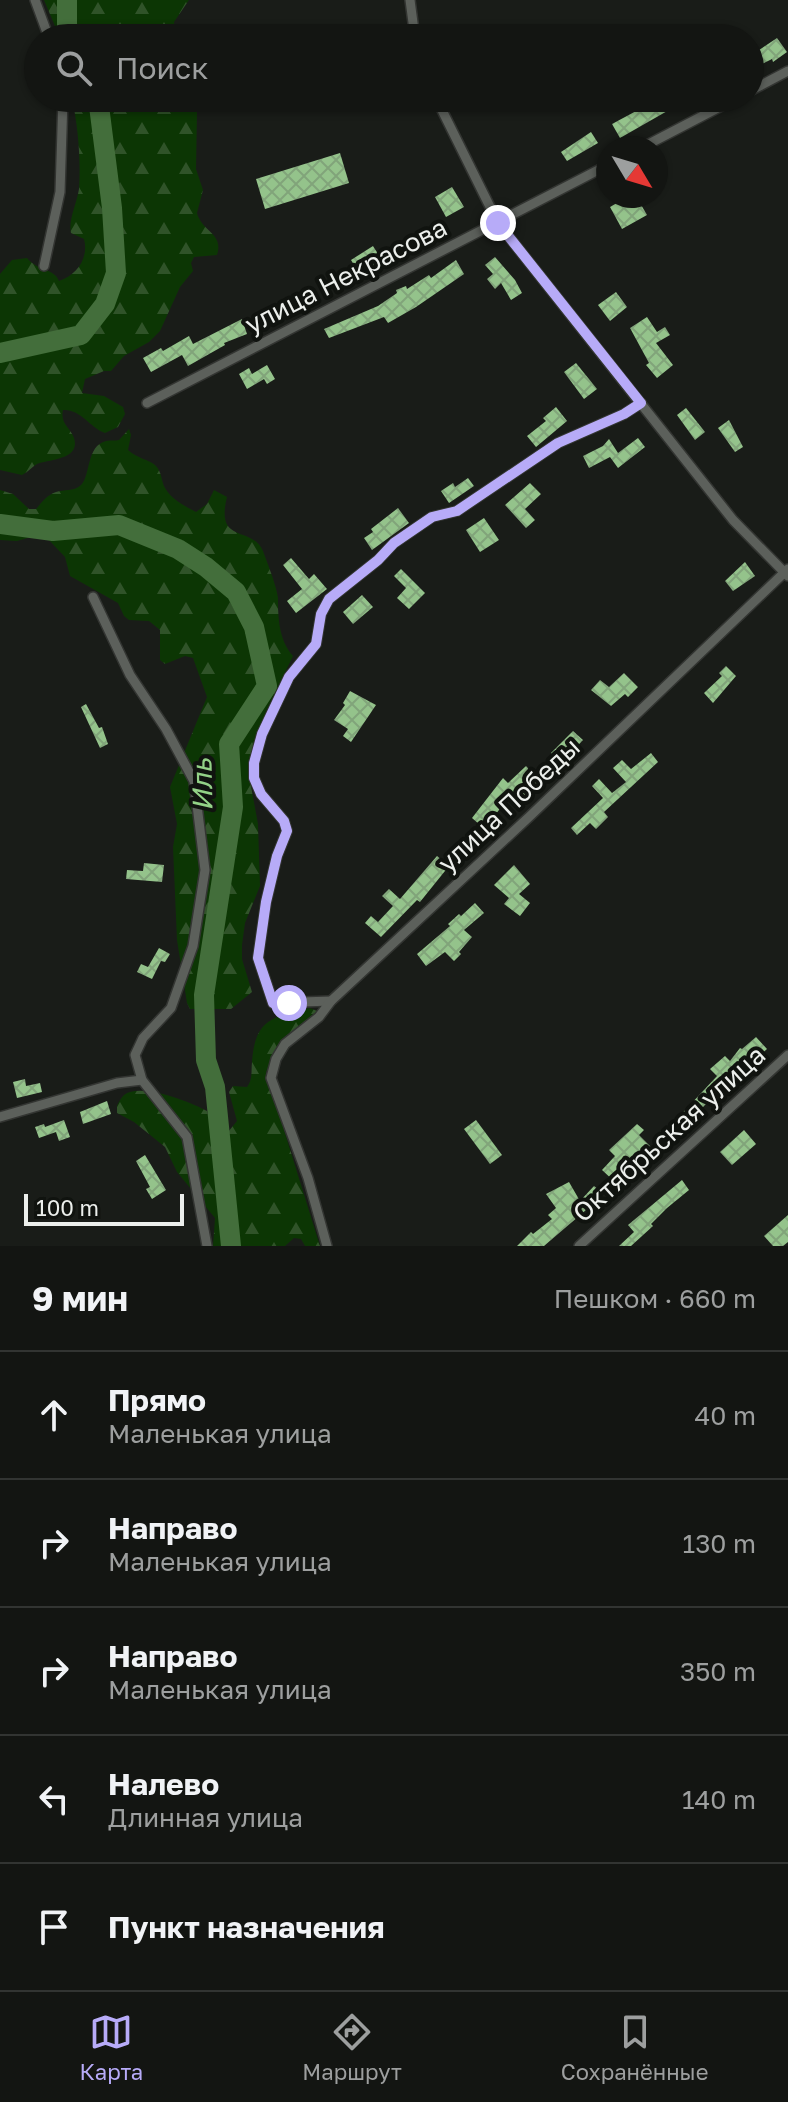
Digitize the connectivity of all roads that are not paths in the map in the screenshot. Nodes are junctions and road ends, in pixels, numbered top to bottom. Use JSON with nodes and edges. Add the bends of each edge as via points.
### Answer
{"nodes":[{"id":1,"x":35,"y":0,"type":"edge"},
{"id":2,"x":410,"y":0,"type":"edge"},
{"id":3,"x":44,"y":24,"type":"edge"},
{"id":4,"x":413,"y":24,"type":"edge"},
{"id":5,"x":788,"y":71,"type":"edge"},
{"id":6,"x":764,"y":84,"type":"edge"},
{"id":7,"x":63,"y":112,"type":"edge"},
{"id":8,"x":443,"y":112,"type":"edge"},
{"id":9,"x":710,"y":112,"type":"edge"},
{"id":10,"x":664,"y":136,"type":"edge"},
{"id":11,"x":596,"y":171,"type":"edge"},
{"id":12,"x":498,"y":223,"type":"junction"},
{"id":13,"x":44,"y":266,"type":"dead end"},
{"id":14,"x":147,"y":403,"type":"dead end"},
{"id":15,"x":641,"y":403,"type":"junction"},
{"id":16,"x":787,"y":573,"type":"edge"},
{"id":17,"x":93,"y":597,"type":"dead end"},
{"id":18,"x":331,"y":1001,"type":"junction"},
{"id":19,"x":788,"y":1055,"type":"edge"},
{"id":20,"x":142,"y":1080,"type":"junction"},
{"id":21,"x":0,"y":1117,"type":"edge"},
{"id":22,"x":207,"y":1246,"type":"edge"},
{"id":23,"x":327,"y":1246,"type":"edge"},
{"id":24,"x":579,"y":1246,"type":"edge"}],
"edges":[{"from":1,"to":3,"type":"street"},
{"from":2,"to":4,"type":"street"},
{"from":5,"to":6,"type":"street"},
{"from":7,"to":13,"type":"street","via":[[60,192]]},
{"from":8,"to":12,"type":"street"},
{"from":9,"to":10,"type":"street"},
{"from":11,"to":12,"type":"street","name":"улица Некрасова"},
{"from":12,"to":14,"type":"street","name":"улица Некрасова"},
{"from":12,"to":15,"type":"street"},
{"from":15,"to":16,"type":"street","via":[[733,520]]},
{"from":15,"to":18,"type":"street","via":[[558,443],[457,511],[432,517],[329,599],[321,614],[316,644],[289,677],[254,763],[261,794],[287,831],[266,902],[258,958],[273,1003]]},
{"from":16,"to":18,"type":"street","name":"улица Победы"},
{"from":17,"to":20,"type":"street","via":[[130,675],[194,781],[205,870],[193,946],[171,1008],[135,1055]]},
{"from":18,"to":23,"type":"street","name":"улица Победы","via":[[285,1044],[271,1078]]},
{"from":19,"to":24,"type":"street","name":"Октябрьская улица"},
{"from":20,"to":21,"type":"street"},
{"from":20,"to":22,"type":"street","via":[[187,1137]]}]}
